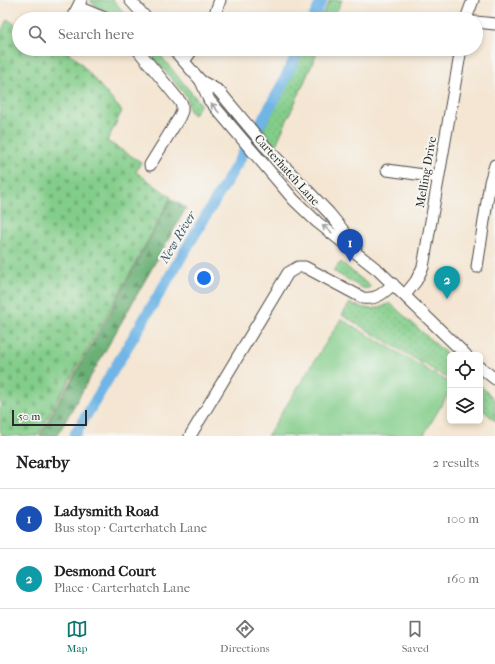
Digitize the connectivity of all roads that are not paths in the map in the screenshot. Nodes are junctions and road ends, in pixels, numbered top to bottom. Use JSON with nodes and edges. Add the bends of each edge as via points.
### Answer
{"nodes":[{"id":1,"x":130,"y":0,"type":"edge"},
{"id":2,"x":220,"y":0,"type":"edge"},
{"id":3,"x":473,"y":0,"type":"edge"},
{"id":4,"x":79,"y":3,"type":"edge"},
{"id":5,"x":74,"y":12,"type":"edge"},
{"id":6,"x":95,"y":12,"type":"edge"},
{"id":7,"x":141,"y":12,"type":"edge"},
{"id":8,"x":216,"y":12,"type":"edge"},
{"id":9,"x":469,"y":12,"type":"edge"},
{"id":10,"x":483,"y":23,"type":"edge"},
{"id":11,"x":495,"y":24,"type":"edge"},
{"id":12,"x":143,"y":56,"type":"edge"},
{"id":13,"x":179,"y":56,"type":"edge"},
{"id":14,"x":188,"y":56,"type":"edge"},
{"id":15,"x":460,"y":56,"type":"edge"},
{"id":16,"x":184,"y":61,"type":"junction"},
{"id":17,"x":202,"y":81,"type":"junction"},
{"id":18,"x":150,"y":165,"type":"dead end"},
{"id":19,"x":495,"y":165,"type":"edge"},
{"id":20,"x":387,"y":170,"type":"dead end"},
{"id":21,"x":438,"y":177,"type":"junction"},
{"id":22,"x":369,"y":262,"type":"junction"},
{"id":23,"x":477,"y":267,"type":"dead end"},
{"id":24,"x":393,"y":284,"type":"junction"},
{"id":25,"x":405,"y":295,"type":"junction"},
{"id":26,"x":463,"y":352,"type":"edge"},
{"id":27,"x":483,"y":369,"type":"edge"},
{"id":28,"x":495,"y":379,"type":"edge"},
{"id":29,"x":190,"y":436,"type":"edge"}],
"edges":[{"from":1,"to":7,"type":"street"},
{"from":2,"to":8,"type":"street"},
{"from":3,"to":9,"type":"street"},
{"from":4,"to":5,"type":"street"},
{"from":4,"to":6,"type":"street"},
{"from":10,"to":11,"type":"street"},
{"from":12,"to":18,"type":"street","via":[[182,104],[179,118]]},
{"from":13,"to":16,"type":"street","name":"Carterhatch Lane"},
{"from":14,"to":16,"type":"street"},
{"from":15,"to":21,"type":"street","name":"Melling Drive"},
{"from":16,"to":17,"type":"street","name":"Carterhatch Lane"},
{"from":17,"to":22,"type":"street","name":"Carterhatch Lane","via":[[219,91],[245,123],[329,213]]},
{"from":22,"to":17,"type":"street","name":"Carterhatch Lane","one_way":true,"via":[[317,222],[294,200],[209,100]]},
{"from":19,"to":23,"type":"street"},
{"from":20,"to":21,"type":"street"},
{"from":21,"to":25,"type":"street","name":"Melling Drive","via":[[423,267]]},
{"from":22,"to":24,"type":"street","name":"Carterhatch Lane"},
{"from":24,"to":25,"type":"street","name":"Carterhatch Lane"},
{"from":24,"to":29,"type":"street","via":[[371,299],[363,298],[305,267],[298,267],[288,273]]},
{"from":25,"to":26,"type":"street","name":"Carterhatch Lane"},
{"from":27,"to":28,"type":"street"}]}
